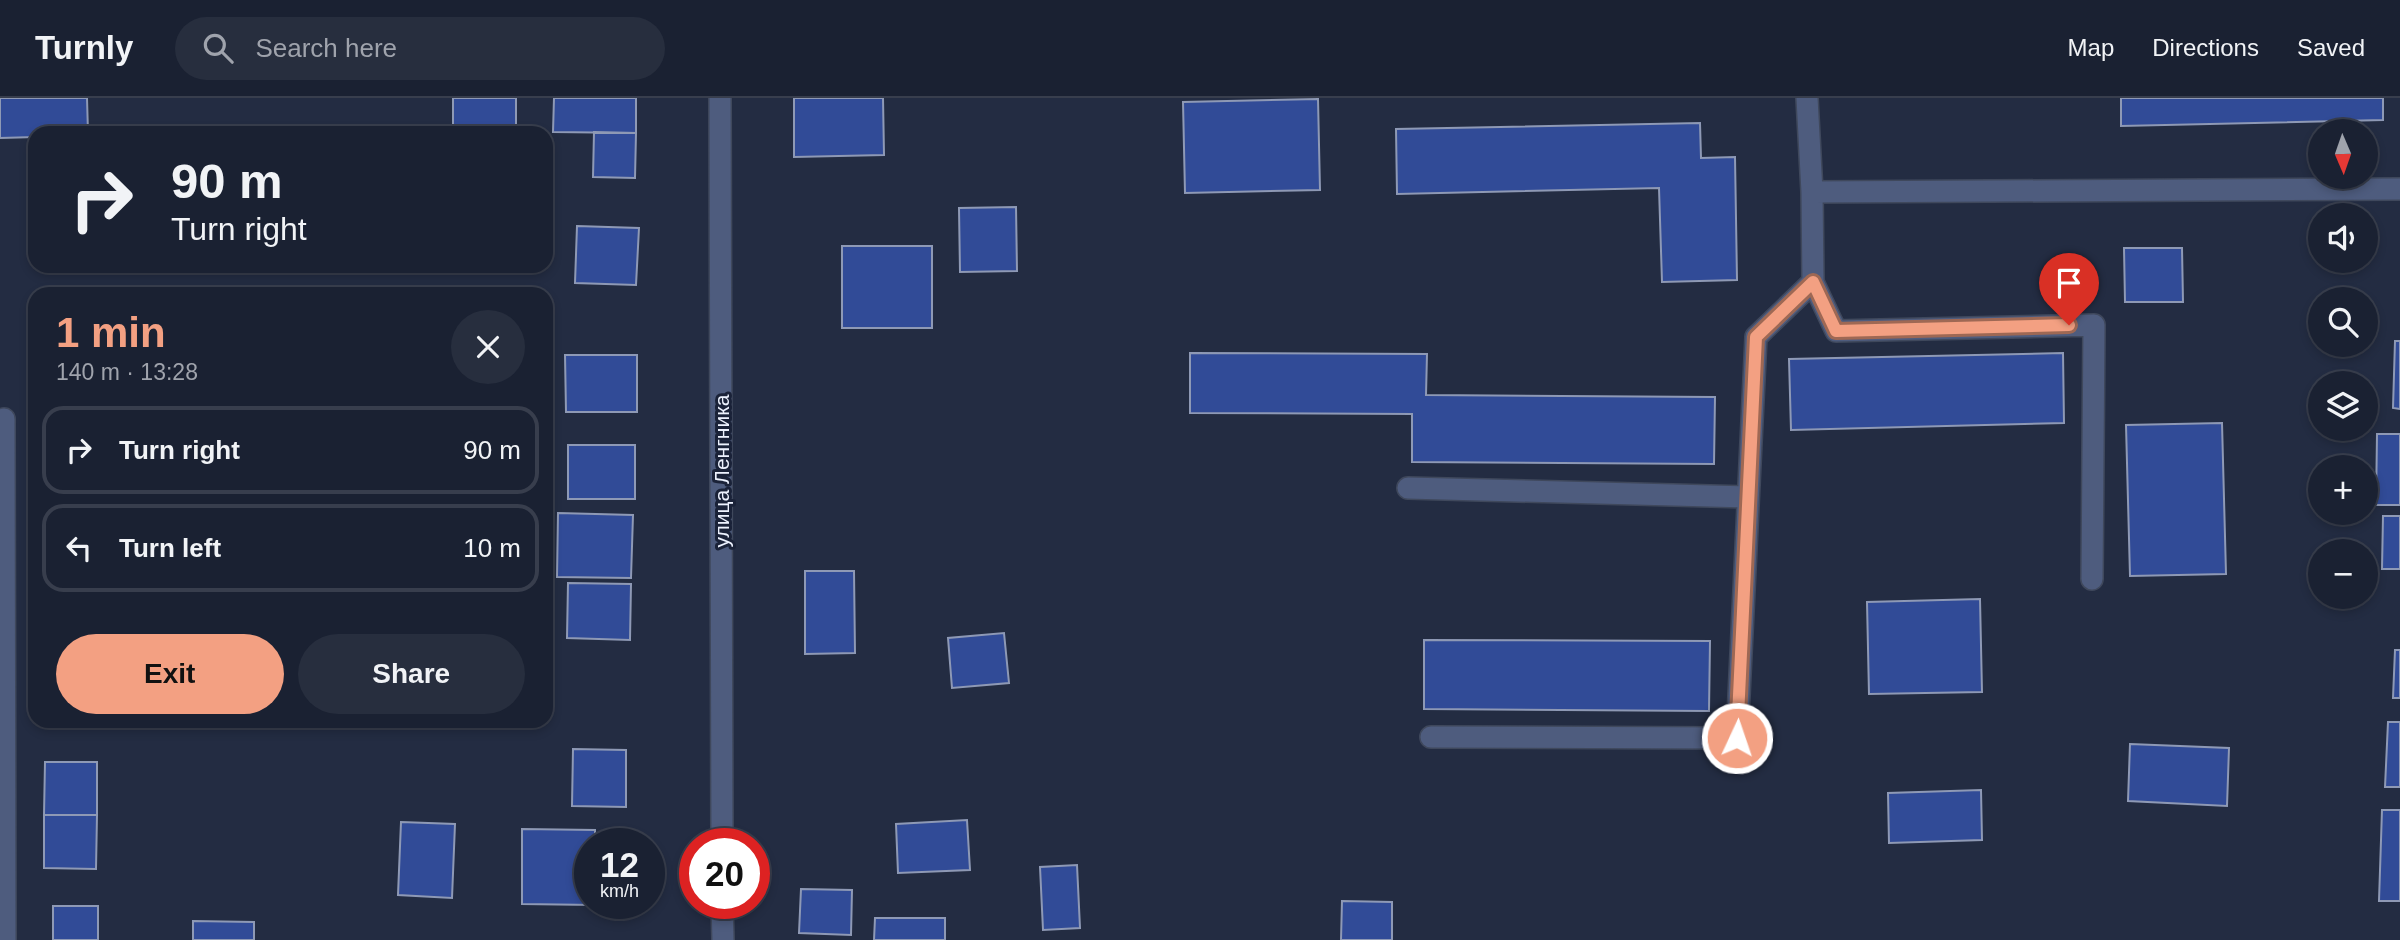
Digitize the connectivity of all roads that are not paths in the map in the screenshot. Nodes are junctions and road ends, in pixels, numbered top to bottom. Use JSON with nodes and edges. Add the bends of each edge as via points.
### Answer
{"nodes":[{"id":1,"x":720,"y":98,"type":"edge"},
{"id":2,"x":1807,"y":98,"type":"edge"},
{"id":3,"x":2400,"y":189,"type":"edge"},
{"id":4,"x":1812,"y":192,"type":"junction"},
{"id":5,"x":1813,"y":282,"type":"junction"},
{"id":6,"x":4,"y":419,"type":"dead end"},
{"id":7,"x":1408,"y":488,"type":"dead end"},
{"id":8,"x":1748,"y":496,"type":"junction"},
{"id":9,"x":2092,"y":579,"type":"dead end"},
{"id":10,"x":1431,"y":737,"type":"dead end"},
{"id":11,"x":722,"y":828,"type":"edge"},
{"id":12,"x":722,"y":919,"type":"edge"},
{"id":13,"x":5,"y":940,"type":"edge"},
{"id":14,"x":723,"y":940,"type":"edge"}],
"edges":[{"from":1,"to":11,"type":"street","name":"улица Ленгника"},
{"from":2,"to":4,"type":"street"},
{"from":3,"to":4,"type":"street"},
{"from":4,"to":5,"type":"street"},
{"from":5,"to":8,"type":"street","via":[[1756,337]]},
{"from":5,"to":9,"type":"street","via":[[1836,331],[2095,324]]},
{"from":6,"to":13,"type":"street"},
{"from":7,"to":8,"type":"street"},
{"from":8,"to":10,"type":"street","via":[[1737,738]]},
{"from":12,"to":14,"type":"street"}]}
